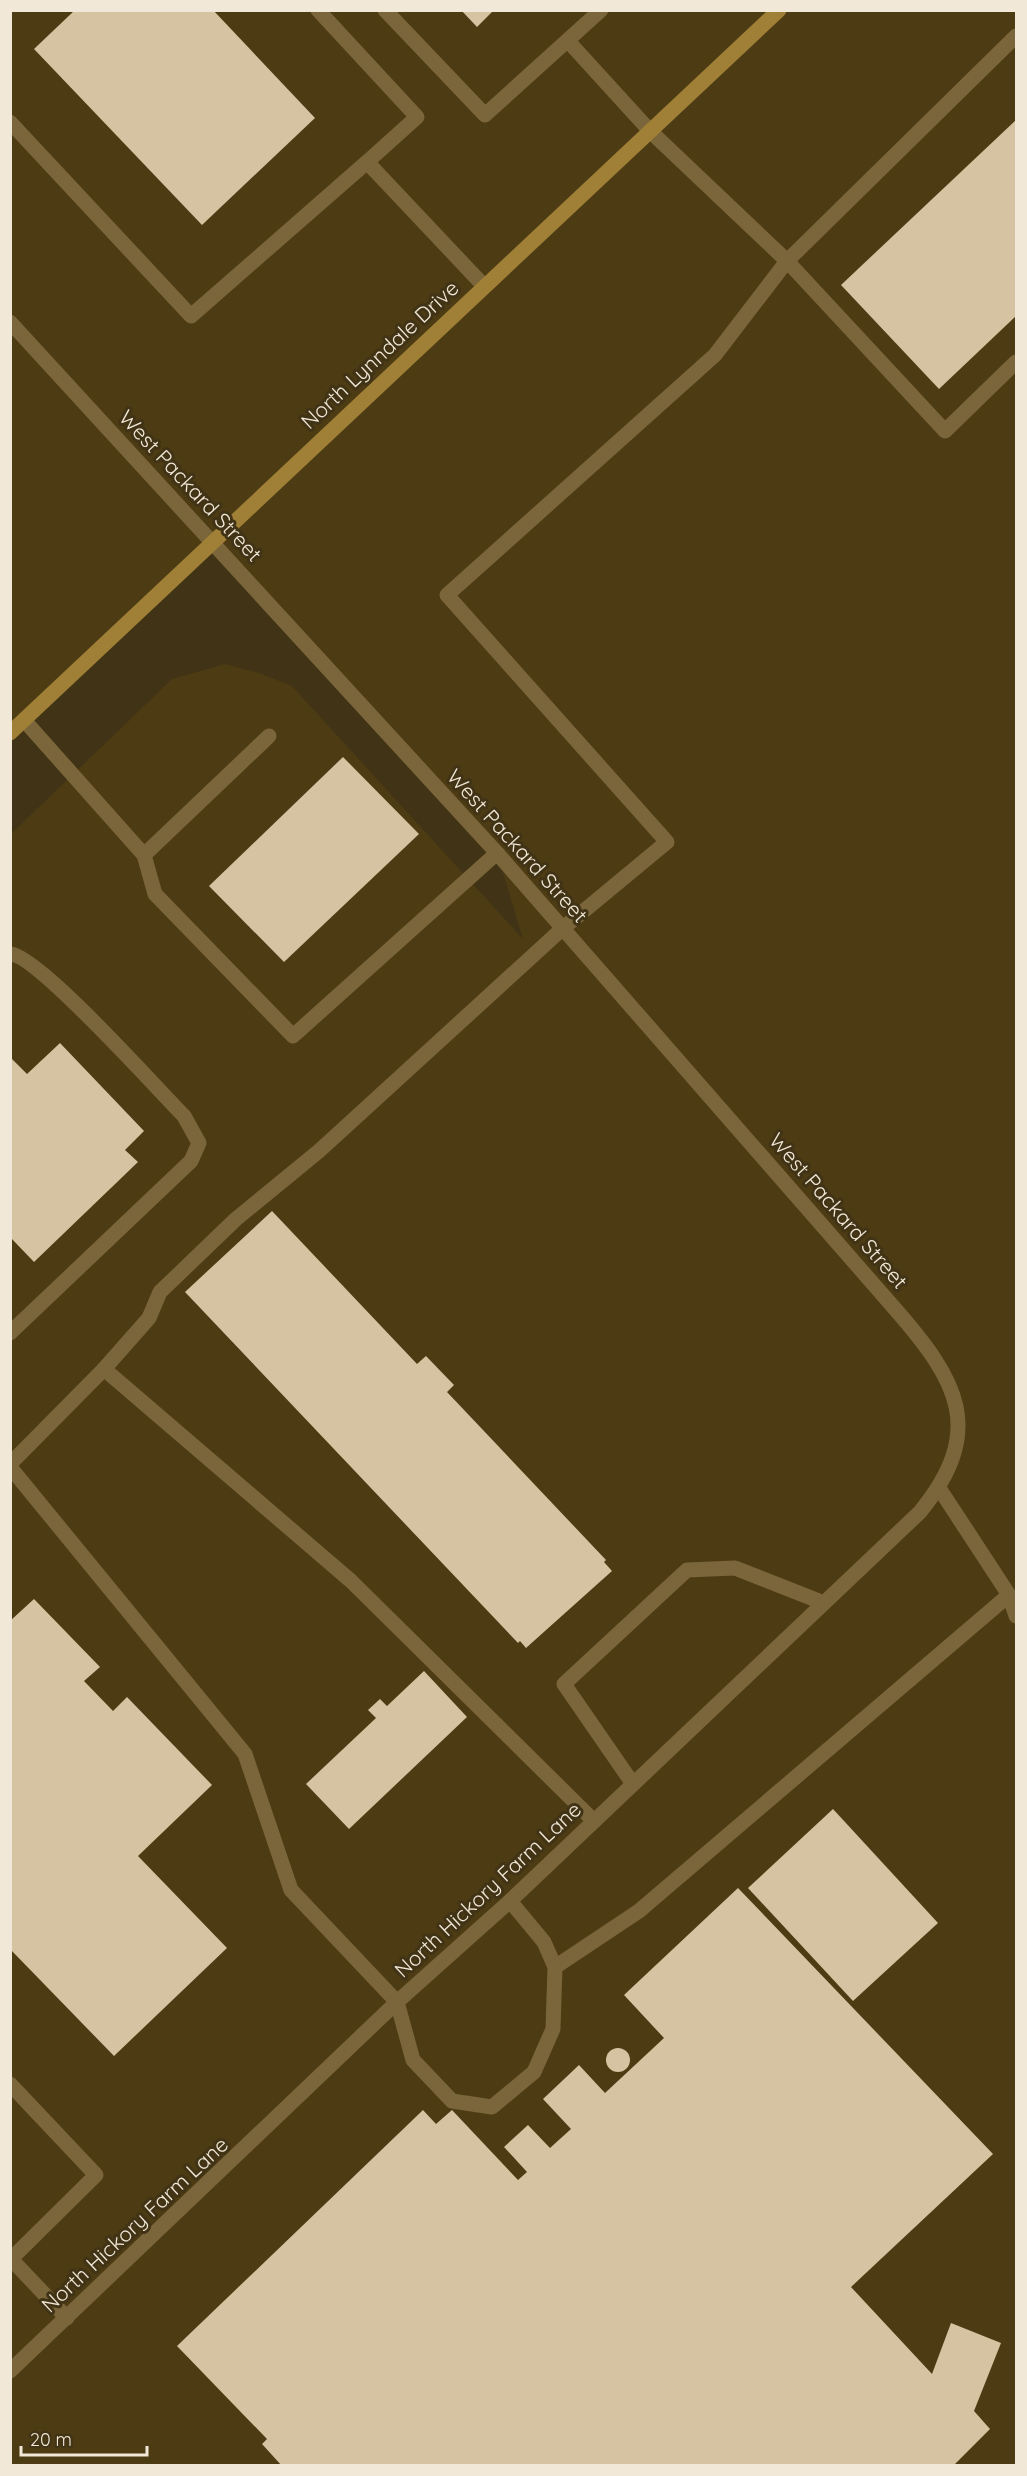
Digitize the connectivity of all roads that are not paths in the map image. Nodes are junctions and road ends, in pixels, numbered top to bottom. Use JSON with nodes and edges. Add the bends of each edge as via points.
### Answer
{"nodes":[{"id":1,"x":318,"y":10,"type":"edge"},
{"id":2,"x":385,"y":10,"type":"edge"},
{"id":3,"x":601,"y":10,"type":"edge"},
{"id":4,"x":779,"y":10,"type":"edge"},
{"id":5,"x":1017,"y":36,"type":"edge"},
{"id":6,"x":568,"y":41,"type":"junction"},
{"id":7,"x":10,"y":122,"type":"edge"},
{"id":8,"x":650,"y":131,"type":"junction"},
{"id":9,"x":367,"y":162,"type":"junction"},
{"id":10,"x":787,"y":261,"type":"junction"},
{"id":11,"x":484,"y":286,"type":"junction"},
{"id":12,"x":10,"y":322,"type":"edge"},
{"id":13,"x":1017,"y":362,"type":"edge"},
{"id":14,"x":212,"y":541,"type":"junction"},
{"id":15,"x":24,"y":720,"type":"junction"},
{"id":16,"x":10,"y":733,"type":"edge"},
{"id":17,"x":268,"y":736,"type":"dead end"},
{"id":18,"x":497,"y":853,"type":"junction"},
{"id":19,"x":144,"y":855,"type":"junction"},
{"id":20,"x":562,"y":929,"type":"junction"},
{"id":21,"x":10,"y":954,"type":"edge"},
{"id":22,"x":10,"y":1332,"type":"edge"},
{"id":23,"x":104,"y":1369,"type":"junction"},
{"id":24,"x":959,"y":1420,"type":"joint"},
{"id":25,"x":10,"y":1465,"type":"edge"},
{"id":26,"x":939,"y":1488,"type":"junction"},
{"id":27,"x":1009,"y":1595,"type":"junction"},
{"id":28,"x":824,"y":1603,"type":"junction"},
{"id":29,"x":1017,"y":1616,"type":"edge"},
{"id":30,"x":633,"y":1784,"type":"junction"},
{"id":31,"x":594,"y":1821,"type":"junction"},
{"id":32,"x":510,"y":1901,"type":"junction"},
{"id":33,"x":555,"y":1967,"type":"junction"},
{"id":34,"x":397,"y":2002,"type":"junction"},
{"id":35,"x":10,"y":2084,"type":"edge"},
{"id":36,"x":11,"y":2258,"type":"edge"},
{"id":37,"x":67,"y":2318,"type":"junction"},
{"id":38,"x":10,"y":2371,"type":"edge"}],
"edges":[{"from":1,"to":9,"type":"street","via":[[417,117]]},
{"from":2,"to":6,"type":"street","via":[[486,115]]},
{"from":3,"to":6,"type":"street"},
{"from":4,"to":8,"type":"main road","name":"North Lynndale Drive"},
{"from":5,"to":10,"type":"street"},
{"from":6,"to":8,"type":"street"},
{"from":7,"to":9,"type":"street","via":[[191,316]]},
{"from":8,"to":10,"type":"street"},
{"from":8,"to":11,"type":"main road","name":"North Lynndale Drive"},
{"from":9,"to":11,"type":"street"},
{"from":10,"to":13,"type":"street","via":[[945,431]]},
{"from":10,"to":20,"type":"street","via":[[715,355],[447,595],[667,842]]},
{"from":11,"to":14,"type":"main road","name":"North Lynndale Drive"},
{"from":12,"to":14,"type":"street","name":"West Packard Street"},
{"from":14,"to":15,"type":"main road","name":"North Lynndale Drive"},
{"from":14,"to":18,"type":"street","name":"West Packard Street"},
{"from":15,"to":16,"type":"main road","name":"North Lynndale Drive"},
{"from":15,"to":19,"type":"street"},
{"from":17,"to":19,"type":"street"},
{"from":18,"to":19,"type":"street","via":[[293,1036],[155,894]]},
{"from":18,"to":20,"type":"street","name":"West Packard Street"},
{"from":20,"to":23,"type":"street","via":[[160,1292],[149,1318]]},
{"from":20,"to":24,"type":"street","name":"West Packard Street","via":[[918,1335],[954,1392]]},
{"from":21,"to":22,"type":"street","via":[[18,954],[46,974],[184,1116],[199,1143],[192,1161]]},
{"from":23,"to":25,"type":"street"},
{"from":23,"to":31,"type":"street","via":[[351,1581]]},
{"from":24,"to":26,"type":"street","name":"North Hickory Farm Lane","via":[[954,1458]]},
{"from":25,"to":34,"type":"street","via":[[245,1754],[291,1890]]},
{"from":26,"to":27,"type":"street"},
{"from":26,"to":28,"type":"street","name":"North Hickory Farm Lane","via":[[920,1512]]},
{"from":27,"to":29,"type":"street"},
{"from":27,"to":33,"type":"street","via":[[639,1911]]},
{"from":28,"to":30,"type":"street","name":"North Hickory Farm Lane"},
{"from":28,"to":30,"type":"street","via":[[735,1568],[687,1570],[564,1684]]},
{"from":30,"to":31,"type":"street","name":"North Hickory Farm Lane"},
{"from":31,"to":32,"type":"street","name":"North Hickory Farm Lane"},
{"from":32,"to":33,"type":"street","via":[[544,1942]]},
{"from":32,"to":34,"type":"street","name":"North Hickory Farm Lane"},
{"from":33,"to":34,"type":"street","via":[[553,2029],[534,2072],[492,2107],[452,2101],[413,2060]]},
{"from":34,"to":37,"type":"street","name":"North Hickory Farm Lane"},
{"from":35,"to":36,"type":"street","via":[[96,2175]]},
{"from":36,"to":37,"type":"street"},
{"from":37,"to":38,"type":"street","name":"North Hickory Farm Lane"}]}
